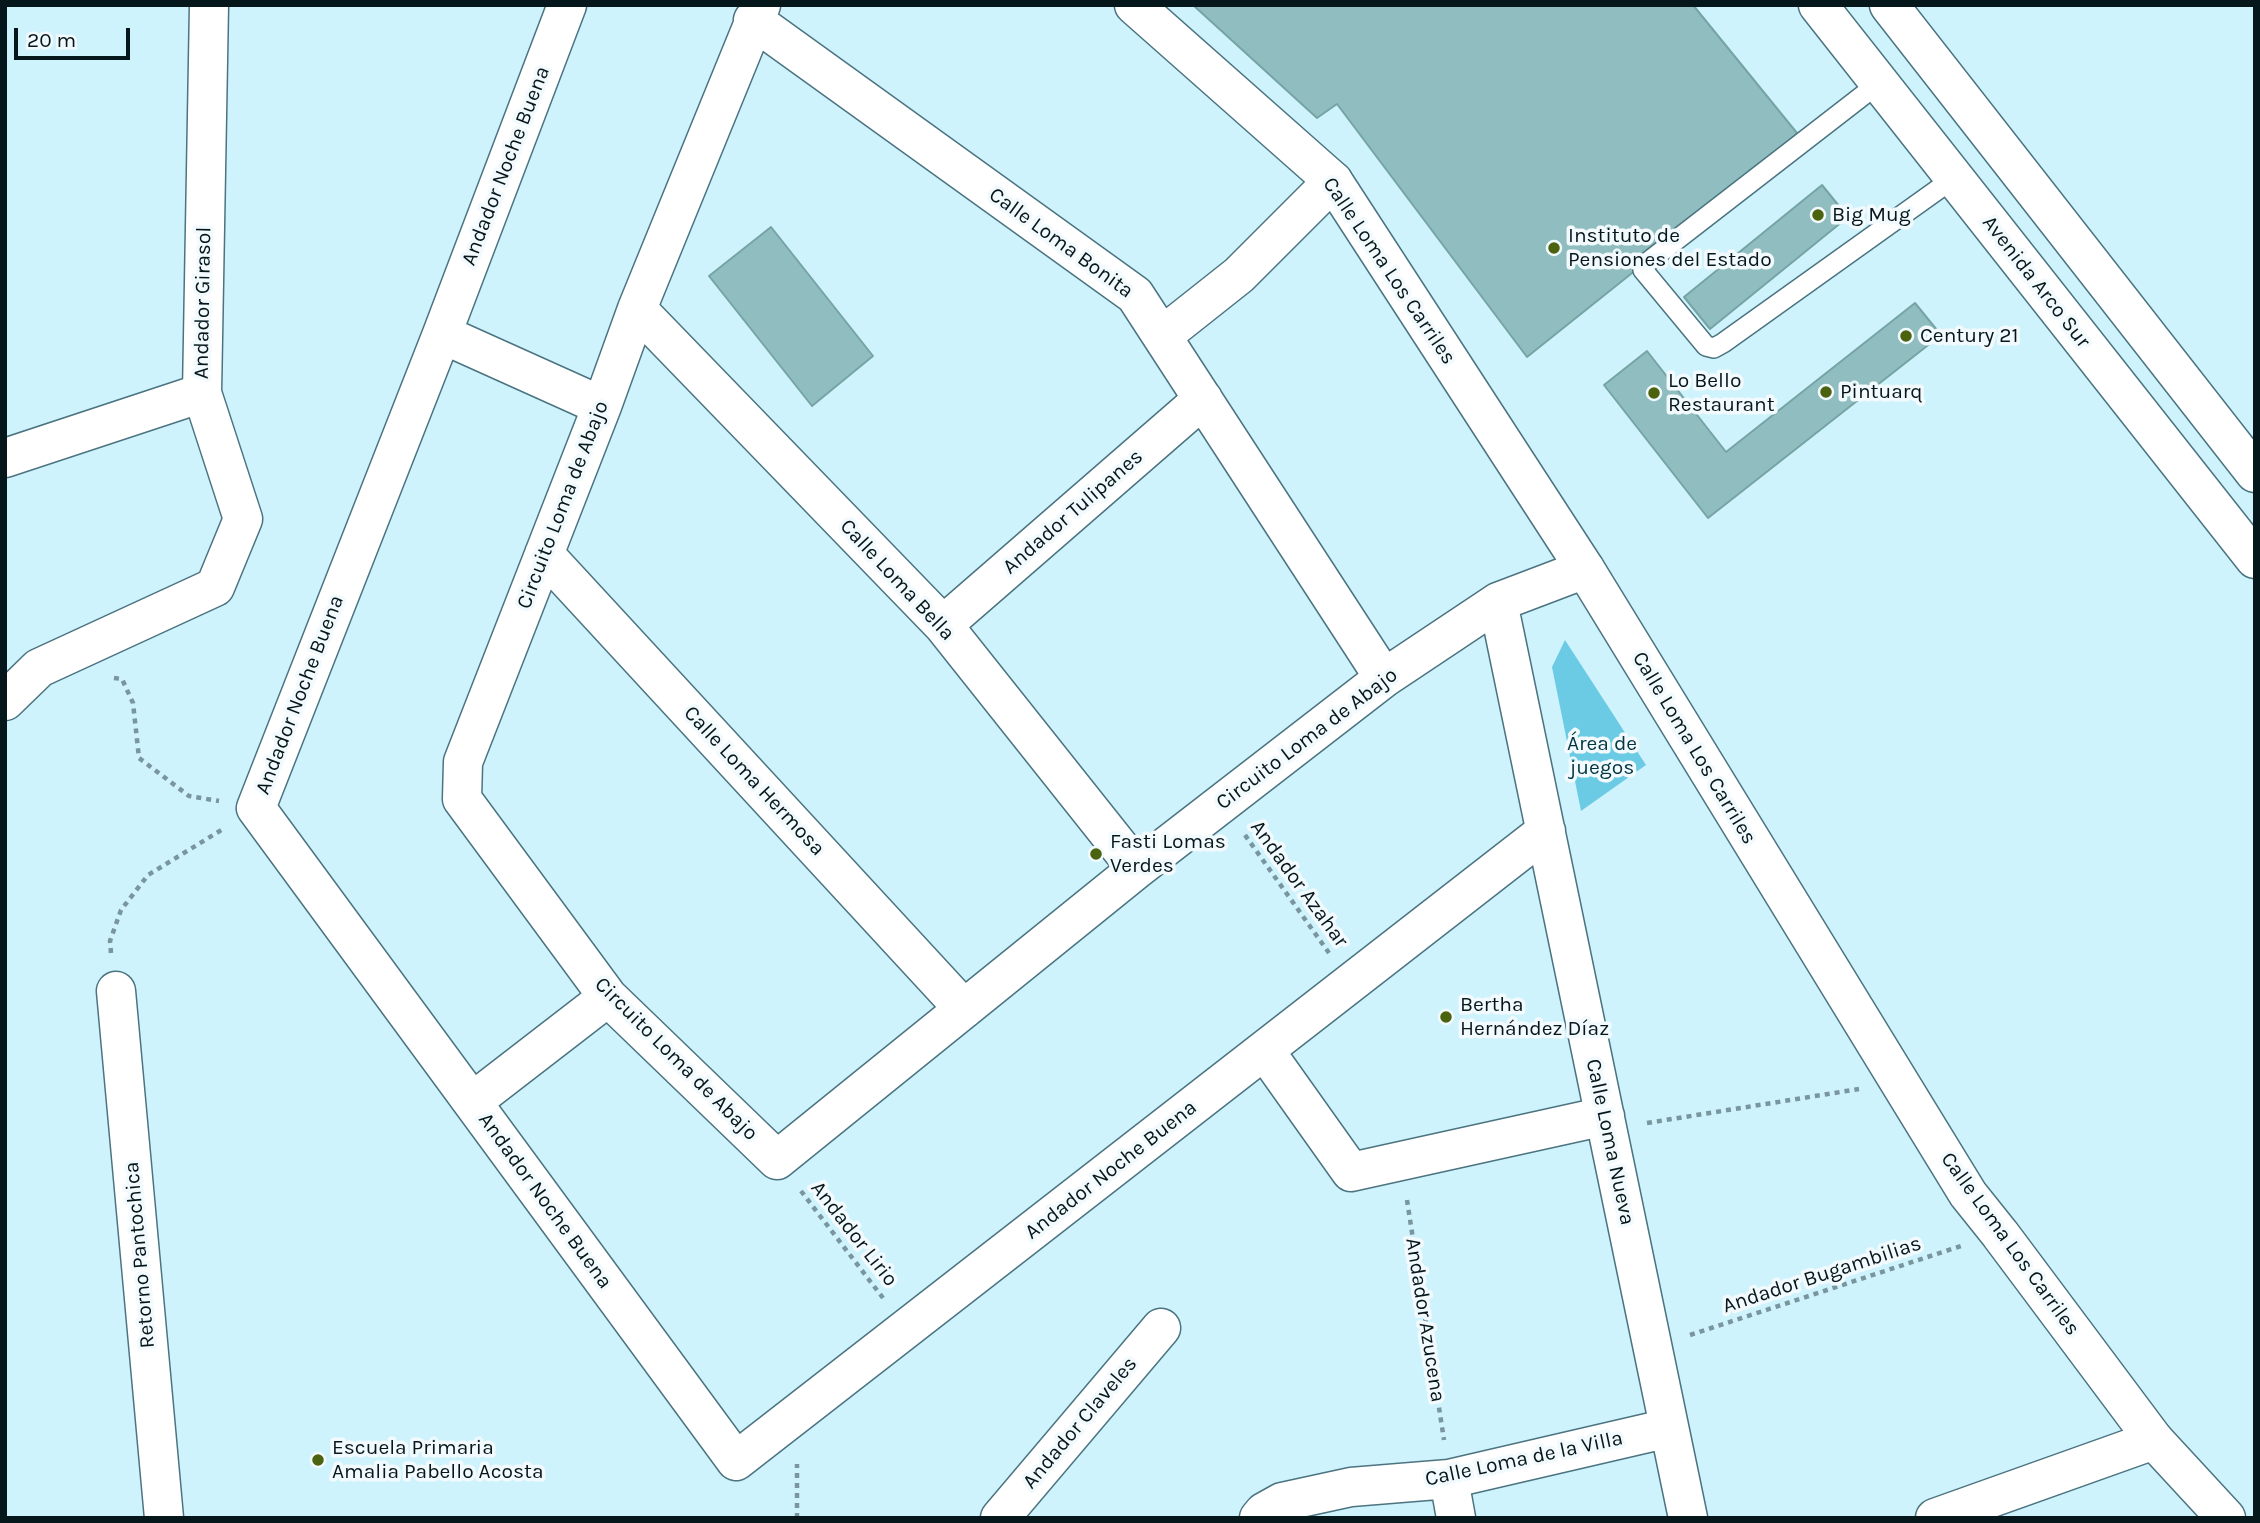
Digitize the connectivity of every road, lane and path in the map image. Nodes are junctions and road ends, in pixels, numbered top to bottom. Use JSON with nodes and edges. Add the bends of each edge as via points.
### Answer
{"nodes":[{"id":1,"x":209,"y":5,"type":"edge"},
{"id":2,"x":567,"y":5,"type":"edge"},
{"id":3,"x":1134,"y":5,"type":"edge"},
{"id":4,"x":1818,"y":5,"type":"edge"},
{"id":5,"x":1889,"y":5,"type":"edge"},
{"id":6,"x":757,"y":13,"type":"edge"},
{"id":7,"x":1879,"y":83,"type":"junction"},
{"id":8,"x":1954,"y":178,"type":"junction"},
{"id":9,"x":1333,"y":181,"type":"junction"},
{"id":10,"x":637,"y":309,"type":"junction"},
{"id":11,"x":442,"y":334,"type":"junction"},
{"id":12,"x":1162,"y":336,"type":"junction"},
{"id":13,"x":202,"y":393,"type":"junction"},
{"id":14,"x":1203,"y":399,"type":"junction"},
{"id":15,"x":601,"y":406,"type":"junction"},
{"id":16,"x":5,"y":458,"type":"edge"},
{"id":17,"x":2255,"y":473,"type":"edge"},
{"id":18,"x":544,"y":554,"type":"junction"},
{"id":19,"x":2255,"y":559,"type":"edge"},
{"id":20,"x":1585,"y":569,"type":"junction"},
{"id":21,"x":1498,"y":602,"type":"junction"},
{"id":22,"x":943,"y":625,"type":"junction"},
{"id":23,"x":112,"y":678,"type":"dead end"},
{"id":24,"x":1384,"y":678,"type":"junction"},
{"id":25,"x":5,"y":701,"type":"edge"},
{"id":26,"x":1222,"y":803,"type":"junction"},
{"id":27,"x":256,"y":808,"type":"junction"},
{"id":28,"x":1546,"y":831,"type":"junction"},
{"id":29,"x":1137,"y":869,"type":"junction"},
{"id":30,"x":1351,"y":984,"type":"junction"},
{"id":31,"x":116,"y":992,"type":"joint"},
{"id":32,"x":608,"y":997,"type":"junction"},
{"id":33,"x":964,"y":1009,"type":"junction"},
{"id":34,"x":1265,"y":1051,"type":"junction"},
{"id":35,"x":1899,"y":1083,"type":"junction"},
{"id":36,"x":472,"y":1102,"type":"junction"},
{"id":37,"x":1606,"y":1123,"type":"junction"},
{"id":38,"x":777,"y":1160,"type":"junction"},
{"id":39,"x":1401,"y":1161,"type":"junction"},
{"id":40,"x":2000,"y":1234,"type":"junction"},
{"id":41,"x":907,"y":1328,"type":"junction"},
{"id":42,"x":1161,"y":1328,"type":"dead end"},
{"id":43,"x":1653,"y":1347,"type":"junction"},
{"id":44,"x":1669,"y":1428,"type":"junction"},
{"id":45,"x":2154,"y":1440,"type":"junction"},
{"id":46,"x":1449,"y":1479,"type":"junction"},
{"id":47,"x":164,"y":1518,"type":"edge"},
{"id":48,"x":1000,"y":1518,"type":"edge"},
{"id":49,"x":1259,"y":1518,"type":"edge"},
{"id":50,"x":1456,"y":1518,"type":"edge"},
{"id":51,"x":1688,"y":1518,"type":"edge"},
{"id":52,"x":1935,"y":1518,"type":"edge"},
{"id":53,"x":2226,"y":1518,"type":"edge"}],
"edges":[{"from":1,"to":13,"type":"street","name":"Andador Girasol"},
{"from":2,"to":11,"type":"street","name":"Andador Noche Buena"},
{"from":3,"to":9,"type":"street","name":"Calle Loma Los Carriles"},
{"from":4,"to":7,"type":"street","name":"Avenida Arco Sur"},
{"from":5,"to":17,"type":"street"},
{"from":6,"to":10,"type":"street","name":"Circuito Loma de Abajo"},
{"from":6,"to":12,"type":"street","name":"Calle Loma Bonita","via":[[1135,295]]},
{"from":7,"to":8,"type":"street","name":"Avenida Arco Sur"},
{"from":7,"to":8,"type":"lane","via":[[1643,270],[1706,346],[1714,348]]},
{"from":8,"to":19,"type":"street","name":"Avenida Arco Sur"},
{"from":9,"to":12,"type":"street","via":[[1239,275]]},
{"from":9,"to":20,"type":"street","name":"Calle Loma Los Carriles"},
{"from":10,"to":15,"type":"street","name":"Circuito Loma de Abajo"},
{"from":10,"to":22,"type":"street","name":"Calle Loma Bella"},
{"from":11,"to":15,"type":"street"},
{"from":11,"to":27,"type":"street","name":"Andador Noche Buena"},
{"from":12,"to":14,"type":"street","name":"Calle Loma Bonita"},
{"from":13,"to":16,"type":"street"},
{"from":13,"to":25,"type":"street","name":"Andador Girasol","via":[[243,519],[215,587],[39,668]]},
{"from":14,"to":22,"type":"street","name":"Andador Tulipanes"},
{"from":14,"to":24,"type":"street","name":"Calle Loma Bonita"},
{"from":15,"to":18,"type":"street","name":"Circuito Loma de Abajo"},
{"from":18,"to":32,"type":"street","name":"Circuito Loma de Abajo","via":[[463,762],[461,799]]},
{"from":18,"to":33,"type":"street","name":"Calle Loma Hermosa"},
{"from":20,"to":21,"type":"street","name":"Circuito Loma de Abajo"},
{"from":20,"to":35,"type":"street","name":"Calle Loma Los Carriles"},
{"from":21,"to":24,"type":"street","name":"Circuito Loma de Abajo"},
{"from":21,"to":28,"type":"street","name":"Calle Loma Nueva"},
{"from":22,"to":29,"type":"street","name":"Calle Loma Bella"},
{"from":23,"to":27,"type":"path","via":[[122,679],[134,703],[139,758],[189,796]]},
{"from":24,"to":26,"type":"street","name":"Circuito Loma de Abajo"},
{"from":26,"to":29,"type":"street","name":"Circuito Loma de Abajo"},
{"from":26,"to":30,"type":"path","name":"Andador Azahar"},
{"from":27,"to":31,"type":"path","via":[[148,875],[121,909],[110,941]]},
{"from":27,"to":36,"type":"street","name":"Andador Noche Buena"},
{"from":28,"to":30,"type":"street","name":"Andador Noche Buena"},
{"from":28,"to":37,"type":"street","name":"Calle Loma Nueva"},
{"from":29,"to":33,"type":"street","name":"Circuito Loma de Abajo"},
{"from":30,"to":34,"type":"street","name":"Andador Noche Buena"},
{"from":31,"to":47,"type":"street","name":"Retorno Pantochica"},
{"from":32,"to":36,"type":"street"},
{"from":32,"to":38,"type":"street","name":"Circuito Loma de Abajo"},
{"from":33,"to":38,"type":"street","name":"Circuito Loma de Abajo"},
{"from":34,"to":39,"type":"street","via":[[1351,1172]]},
{"from":34,"to":41,"type":"street","name":"Andador Noche Buena"},
{"from":35,"to":37,"type":"path"},
{"from":35,"to":40,"type":"street","name":"Calle Loma Los Carriles","via":[[1968,1194]]},
{"from":36,"to":41,"type":"street","name":"Andador Noche Buena","via":[[736,1461]]},
{"from":37,"to":39,"type":"street"},
{"from":37,"to":43,"type":"street","name":"Calle Loma Nueva"},
{"from":38,"to":41,"type":"path","name":"Andador Lirio"},
{"from":39,"to":46,"type":"path","name":"Andador Azucena"},
{"from":40,"to":43,"type":"path","name":"Andador Bugambilias"},
{"from":40,"to":45,"type":"street","name":"Calle Loma Los Carriles"},
{"from":42,"to":48,"type":"street","name":"Andador Claveles"},
{"from":43,"to":44,"type":"street","name":"Calle Loma Nueva"},
{"from":44,"to":46,"type":"street","name":"Calle Loma de la Villa"},
{"from":44,"to":51,"type":"street","name":"Calle Loma Nueva"},
{"from":45,"to":52,"type":"street"},
{"from":45,"to":53,"type":"street","name":"Calle Loma Los Carriles"},
{"from":46,"to":49,"type":"street","name":"Calle Loma de la Villa","via":[[1351,1487],[1282,1502]]},
{"from":46,"to":50,"type":"street"}]}
